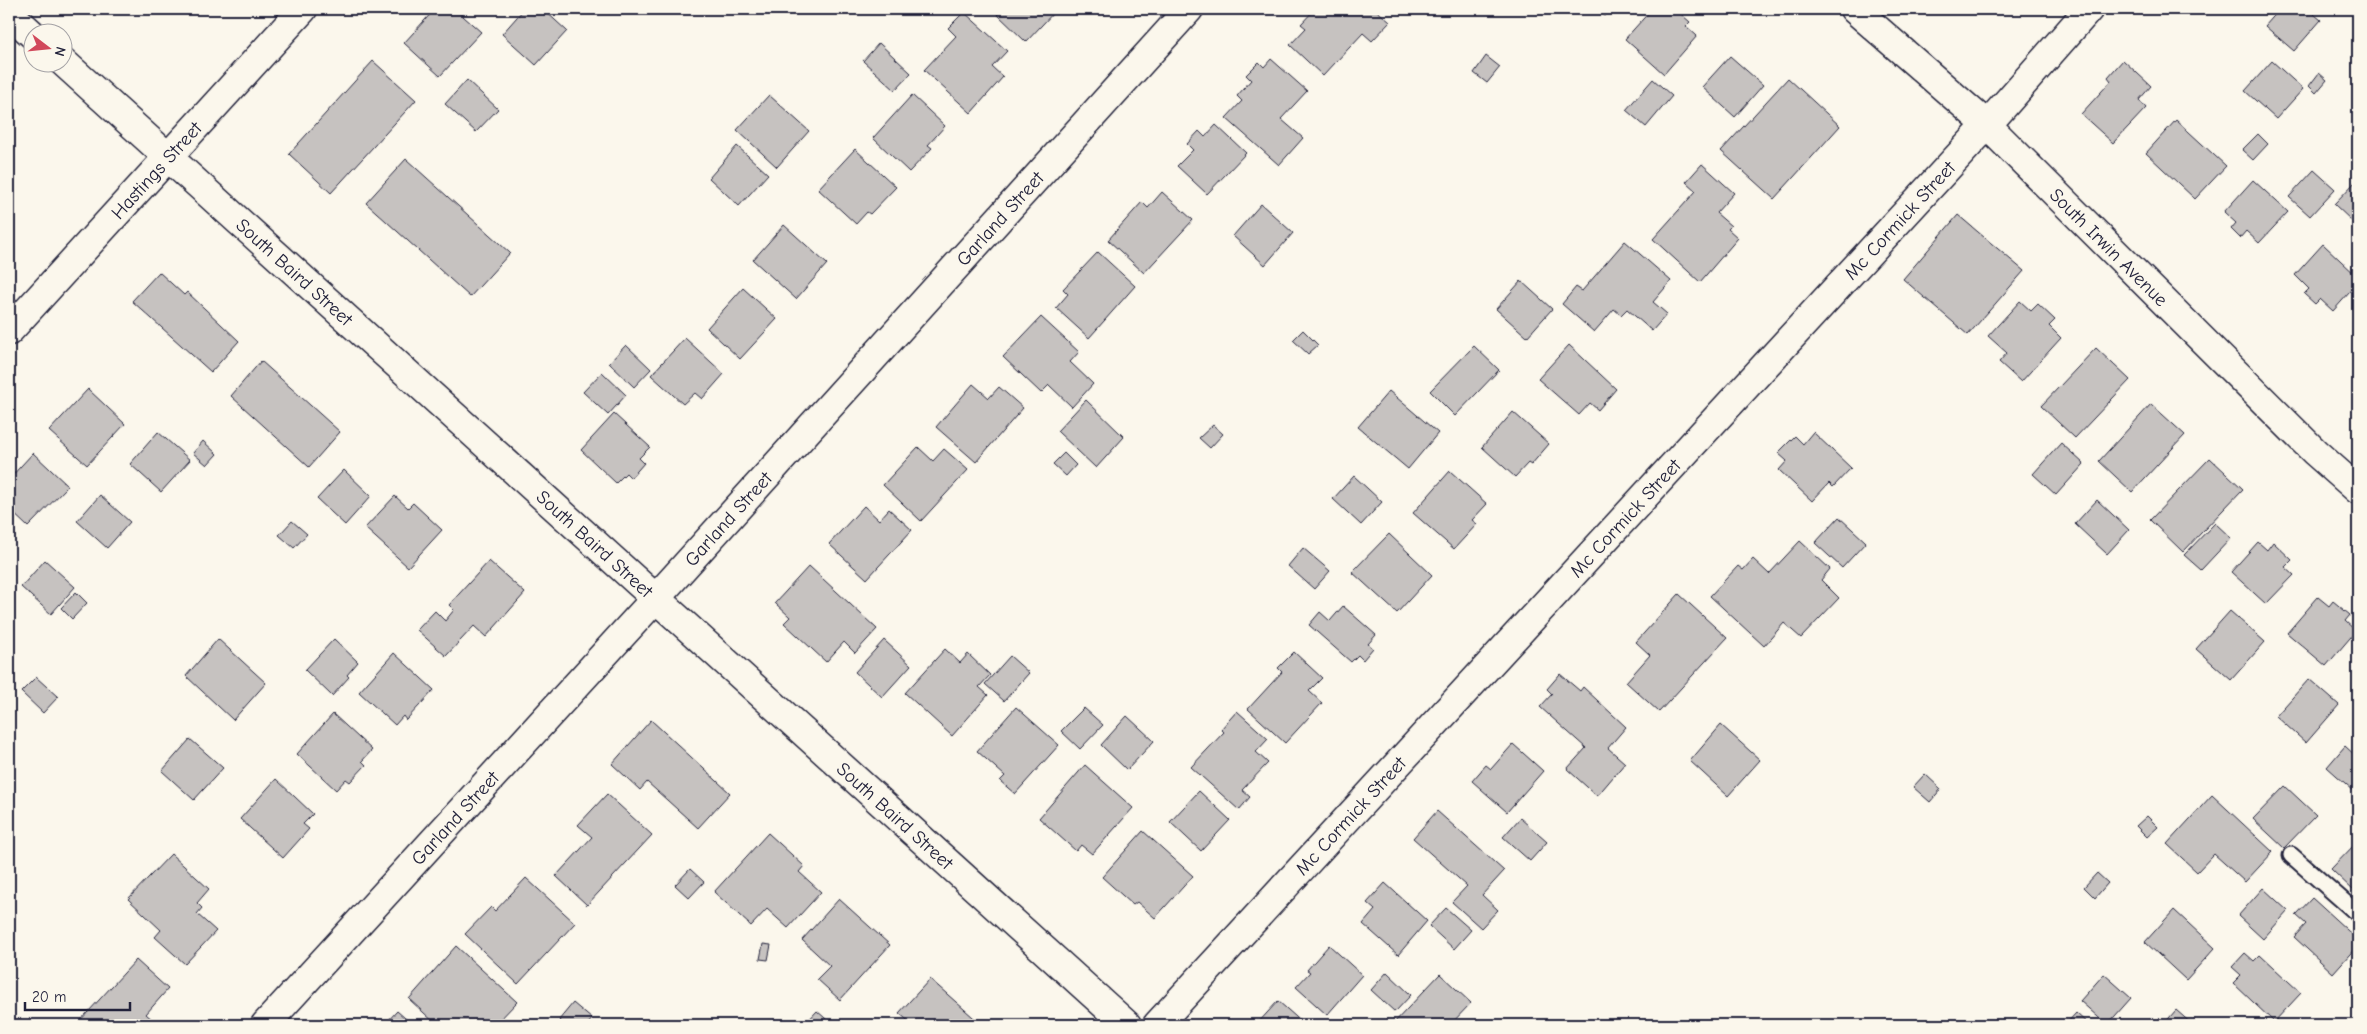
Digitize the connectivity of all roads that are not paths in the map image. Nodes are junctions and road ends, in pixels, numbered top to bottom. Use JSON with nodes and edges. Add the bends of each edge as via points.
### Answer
{"nodes":[{"id":1,"x":302,"y":9,"type":"edge"},
{"id":2,"x":1189,"y":9,"type":"edge"},
{"id":3,"x":1854,"y":9,"type":"edge"},
{"id":4,"x":2089,"y":9,"type":"edge"},
{"id":5,"x":9,"y":13,"type":"edge"},
{"id":6,"x":22,"y":25,"type":"edge"},
{"id":7,"x":72,"y":70,"type":"edge"},
{"id":8,"x":1987,"y":125,"type":"junction"},
{"id":9,"x":168,"y":156,"type":"junction"},
{"id":10,"x":9,"y":331,"type":"edge"},
{"id":11,"x":2358,"y":490,"type":"edge"},
{"id":12,"x":656,"y":598,"type":"junction"},
{"id":13,"x":2291,"y":855,"type":"dead end"},
{"id":14,"x":2358,"y":914,"type":"edge"},
{"id":15,"x":265,"y":1025,"type":"edge"},
{"id":16,"x":1127,"y":1025,"type":"edge"},
{"id":17,"x":1157,"y":1025,"type":"edge"}],
"edges":[{"from":1,"to":9,"type":"street","name":"Hastings Street"},
{"from":2,"to":12,"type":"street","name":"Garland Street"},
{"from":3,"to":8,"type":"street","name":"South Irwin Avenue"},
{"from":4,"to":8,"type":"street","name":"Mc Cormick Street"},
{"from":5,"to":6,"type":"street"},
{"from":7,"to":9,"type":"street","name":"South Baird Street"},
{"from":8,"to":11,"type":"street","name":"South Irwin Avenue","via":[[2315,452]]},
{"from":8,"to":17,"type":"street","name":"Mc Cormick Street"},
{"from":9,"to":10,"type":"street","name":"Hastings Street"},
{"from":9,"to":12,"type":"street","name":"South Baird Street"},
{"from":12,"to":15,"type":"street","name":"Garland Street"},
{"from":12,"to":16,"type":"street","name":"South Baird Street"},
{"from":13,"to":14,"type":"lane"}]}
